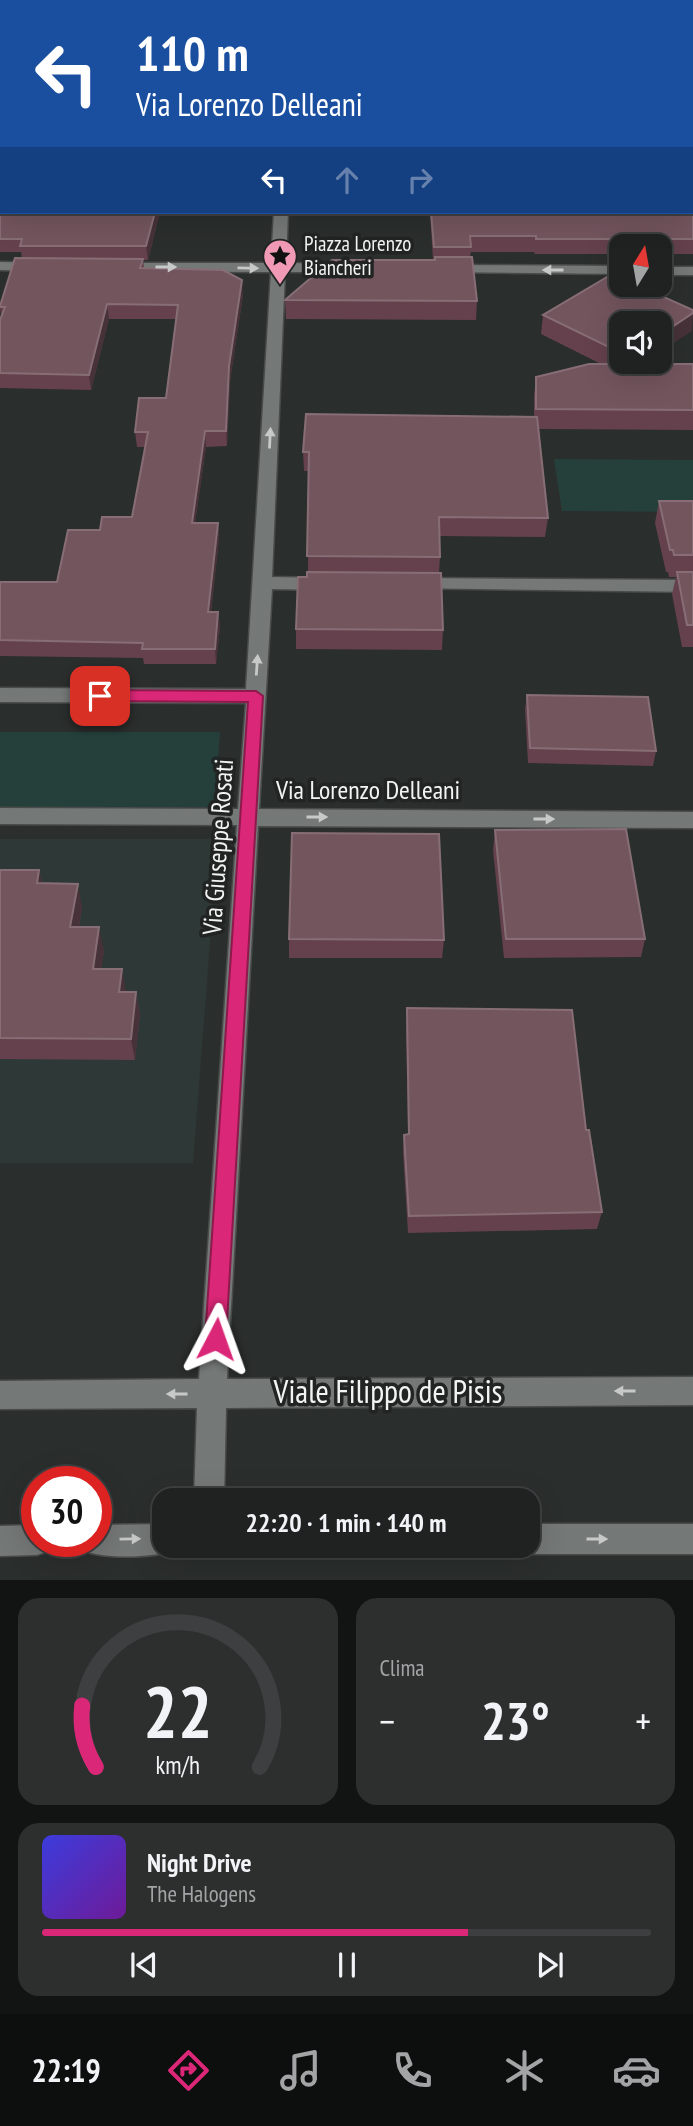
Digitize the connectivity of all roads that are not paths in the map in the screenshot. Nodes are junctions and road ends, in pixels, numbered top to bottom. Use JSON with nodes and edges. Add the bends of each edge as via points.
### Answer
{"nodes":[{"id":1,"x":281,"y":214,"type":"edge"},
{"id":2,"x":0,"y":267,"type":"edge"},
{"id":3,"x":54,"y":267,"type":"edge"},
{"id":4,"x":95,"y":267,"type":"edge"},
{"id":5,"x":279,"y":268,"type":"junction"},
{"id":6,"x":352,"y":268,"type":"edge"},
{"id":7,"x":428,"y":269,"type":"edge"},
{"id":8,"x":609,"y":270,"type":"edge"},
{"id":9,"x":672,"y":271,"type":"edge"},
{"id":10,"x":693,"y":271,"type":"edge"},
{"id":11,"x":262,"y":583,"type":"junction"},
{"id":12,"x":346,"y":584,"type":"edge"},
{"id":13,"x":401,"y":584,"type":"edge"},
{"id":14,"x":693,"y":586,"type":"edge"},
{"id":15,"x":0,"y":695,"type":"edge"},
{"id":16,"x":256,"y":696,"type":"junction"},
{"id":17,"x":0,"y":816,"type":"edge"},
{"id":18,"x":248,"y":817,"type":"junction"},
{"id":19,"x":693,"y":820,"type":"edge"},
{"id":20,"x":693,"y":1391,"type":"edge"},
{"id":21,"x":212,"y":1394,"type":"junction"},
{"id":22,"x":0,"y":1395,"type":"edge"},
{"id":23,"x":209,"y":1488,"type":"edge"},
{"id":24,"x":152,"y":1539,"type":"edge"},
{"id":25,"x":540,"y":1539,"type":"edge"},
{"id":26,"x":693,"y":1539,"type":"edge"},
{"id":27,"x":21,"y":1540,"type":"edge"},
{"id":28,"x":112,"y":1540,"type":"edge"},
{"id":29,"x":0,"y":1541,"type":"edge"}],
"edges":[{"from":1,"to":5,"type":"street"},
{"from":2,"to":3,"type":"street"},
{"from":4,"to":5,"type":"street","one_way":true},
{"from":5,"to":6,"type":"street"},
{"from":11,"to":5,"type":"street","name":"Via Giuseppe Rosati","one_way":true},
{"from":8,"to":7,"type":"street","one_way":true},
{"from":9,"to":10,"type":"street"},
{"from":11,"to":12,"type":"street"},
{"from":16,"to":11,"type":"street","name":"Via Giuseppe Rosati","one_way":true},
{"from":13,"to":14,"type":"street"},
{"from":15,"to":16,"type":"street"},
{"from":16,"to":18,"type":"street","name":"Via Giuseppe Rosati"},
{"from":17,"to":18,"type":"street","name":"Via Lorenzo Delleani"},
{"from":18,"to":19,"type":"street","name":"Via Lorenzo Delleani","one_way":true},
{"from":18,"to":21,"type":"street","name":"Via Giuseppe Rosati"},
{"from":20,"to":21,"type":"street","name":"Viale Filippo de Pisis","one_way":true},
{"from":21,"to":22,"type":"street","name":"Viale Filippo de Pisis","one_way":true},
{"from":21,"to":23,"type":"street","name":"Via Giuseppe Rosati"},
{"from":28,"to":24,"type":"street","one_way":true},
{"from":25,"to":26,"type":"street","one_way":true},
{"from":27,"to":29,"type":"street"}]}
